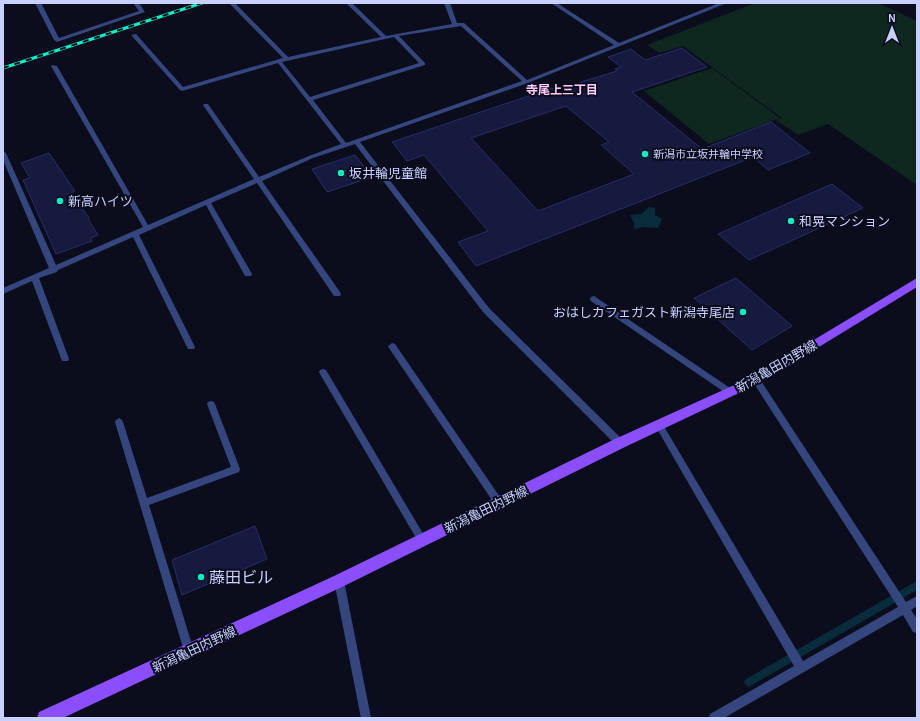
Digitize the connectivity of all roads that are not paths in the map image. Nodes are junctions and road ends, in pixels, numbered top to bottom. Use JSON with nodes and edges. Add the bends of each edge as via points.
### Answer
{"nodes":[{"id":1,"x":38,"y":3,"type":"edge"},
{"id":2,"x":136,"y":3,"type":"edge"},
{"id":3,"x":232,"y":3,"type":"edge"},
{"id":4,"x":349,"y":3,"type":"edge"},
{"id":5,"x":447,"y":3,"type":"edge"},
{"id":6,"x":554,"y":3,"type":"edge"},
{"id":7,"x":724,"y":3,"type":"edge"},
{"id":8,"x":455,"y":26,"type":"junction"},
{"id":9,"x":395,"y":35,"type":"junction"},
{"id":10,"x":134,"y":36,"type":"dead end"},
{"id":11,"x":384,"y":37,"type":"junction"},
{"id":12,"x":618,"y":45,"type":"junction"},
{"id":13,"x":287,"y":59,"type":"junction"},
{"id":14,"x":280,"y":61,"type":"junction"},
{"id":15,"x":54,"y":66,"type":"dead end"},
{"id":16,"x":526,"y":82,"type":"junction"},
{"id":17,"x":309,"y":99,"type":"junction"},
{"id":18,"x":206,"y":105,"type":"dead end"},
{"id":19,"x":356,"y":141,"type":"junction"},
{"id":20,"x":345,"y":145,"type":"junction"},
{"id":21,"x":3,"y":153,"type":"edge"},
{"id":22,"x":258,"y":181,"type":"junction"},
{"id":23,"x":208,"y":202,"type":"junction"},
{"id":24,"x":147,"y":229,"type":"junction"},
{"id":25,"x":135,"y":234,"type":"junction"},
{"id":26,"x":54,"y":270,"type":"junction"},
{"id":27,"x":248,"y":274,"type":"dead end"},
{"id":28,"x":35,"y":278,"type":"junction"},
{"id":29,"x":917,"y":282,"type":"edge"},
{"id":30,"x":3,"y":291,"type":"edge"},
{"id":31,"x":337,"y":294,"type":"dead end"},
{"id":32,"x":594,"y":299,"type":"dead end"},
{"id":33,"x":392,"y":346,"type":"dead end"},
{"id":34,"x":191,"y":347,"type":"dead end"},
{"id":35,"x":65,"y":359,"type":"dead end"},
{"id":36,"x":322,"y":372,"type":"dead end"},
{"id":37,"x":756,"y":380,"type":"junction"},
{"id":38,"x":730,"y":392,"type":"junction"},
{"id":39,"x":211,"y":404,"type":"dead end"},
{"id":40,"x":119,"y":422,"type":"dead end"},
{"id":41,"x":659,"y":425,"type":"junction"},
{"id":42,"x":620,"y":443,"type":"junction"},
{"id":43,"x":499,"y":502,"type":"junction"},
{"id":44,"x":144,"y":503,"type":"junction"},
{"id":45,"x":422,"y":540,"type":"junction"},
{"id":46,"x":339,"y":581,"type":"junction"},
{"id":47,"x":917,"y":602,"type":"edge"},
{"id":48,"x":904,"y":608,"type":"junction"},
{"id":49,"x":917,"y":628,"type":"edge"},
{"id":50,"x":189,"y":651,"type":"junction"},
{"id":51,"x":801,"y":668,"type":"junction"},
{"id":52,"x":45,"y":718,"type":"edge"},
{"id":53,"x":366,"y":718,"type":"edge"},
{"id":54,"x":714,"y":718,"type":"edge"}],
"edges":[{"from":1,"to":2,"type":"street","via":[[57,40],[142,12]]},
{"from":3,"to":13,"type":"street"},
{"from":4,"to":11,"type":"street"},
{"from":5,"to":8,"type":"street"},
{"from":6,"to":12,"type":"street"},
{"from":7,"to":12,"type":"street"},
{"from":8,"to":9,"type":"street"},
{"from":8,"to":16,"type":"street","via":[[462,24]]},
{"from":9,"to":11,"type":"street"},
{"from":9,"to":17,"type":"street","via":[[423,64]]},
{"from":10,"to":14,"type":"street","via":[[182,89],[226,74]]},
{"from":11,"to":13,"type":"street"},
{"from":12,"to":16,"type":"street"},
{"from":13,"to":14,"type":"street"},
{"from":14,"to":17,"type":"street"},
{"from":15,"to":24,"type":"street"},
{"from":16,"to":19,"type":"street"},
{"from":17,"to":20,"type":"street"},
{"from":18,"to":22,"type":"street"},
{"from":19,"to":20,"type":"street"},
{"from":19,"to":42,"type":"street","via":[[486,310]]},
{"from":20,"to":22,"type":"street"},
{"from":21,"to":26,"type":"street"},
{"from":22,"to":23,"type":"street"},
{"from":22,"to":31,"type":"street"},
{"from":23,"to":24,"type":"street"},
{"from":23,"to":27,"type":"street"},
{"from":24,"to":25,"type":"street"},
{"from":25,"to":26,"type":"street"},
{"from":25,"to":34,"type":"street"},
{"from":26,"to":28,"type":"street"},
{"from":28,"to":30,"type":"street"},
{"from":28,"to":35,"type":"street"},
{"from":29,"to":37,"type":"main road","name":"新潟亀田内野線"},
{"from":32,"to":38,"type":"street"},
{"from":33,"to":43,"type":"street"},
{"from":36,"to":45,"type":"street"},
{"from":37,"to":38,"type":"main road","name":"新潟亀田内野線"},
{"from":37,"to":48,"type":"street"},
{"from":38,"to":41,"type":"main road","name":"新潟亀田内野線"},
{"from":39,"to":44,"type":"street","via":[[236,469]]},
{"from":40,"to":44,"type":"street"},
{"from":41,"to":42,"type":"main road","name":"新潟亀田内野線"},
{"from":41,"to":51,"type":"street"},
{"from":42,"to":43,"type":"main road","name":"新潟亀田内野線"},
{"from":43,"to":45,"type":"main road","name":"新潟亀田内野線"},
{"from":44,"to":50,"type":"street"},
{"from":45,"to":46,"type":"main road","name":"新潟亀田内野線"},
{"from":46,"to":50,"type":"main road","name":"新潟亀田内野線"},
{"from":46,"to":53,"type":"street"},
{"from":47,"to":48,"type":"street"},
{"from":48,"to":49,"type":"street"},
{"from":48,"to":51,"type":"street"},
{"from":50,"to":52,"type":"main road","name":"新潟亀田内野線"},
{"from":51,"to":54,"type":"street"}]}
